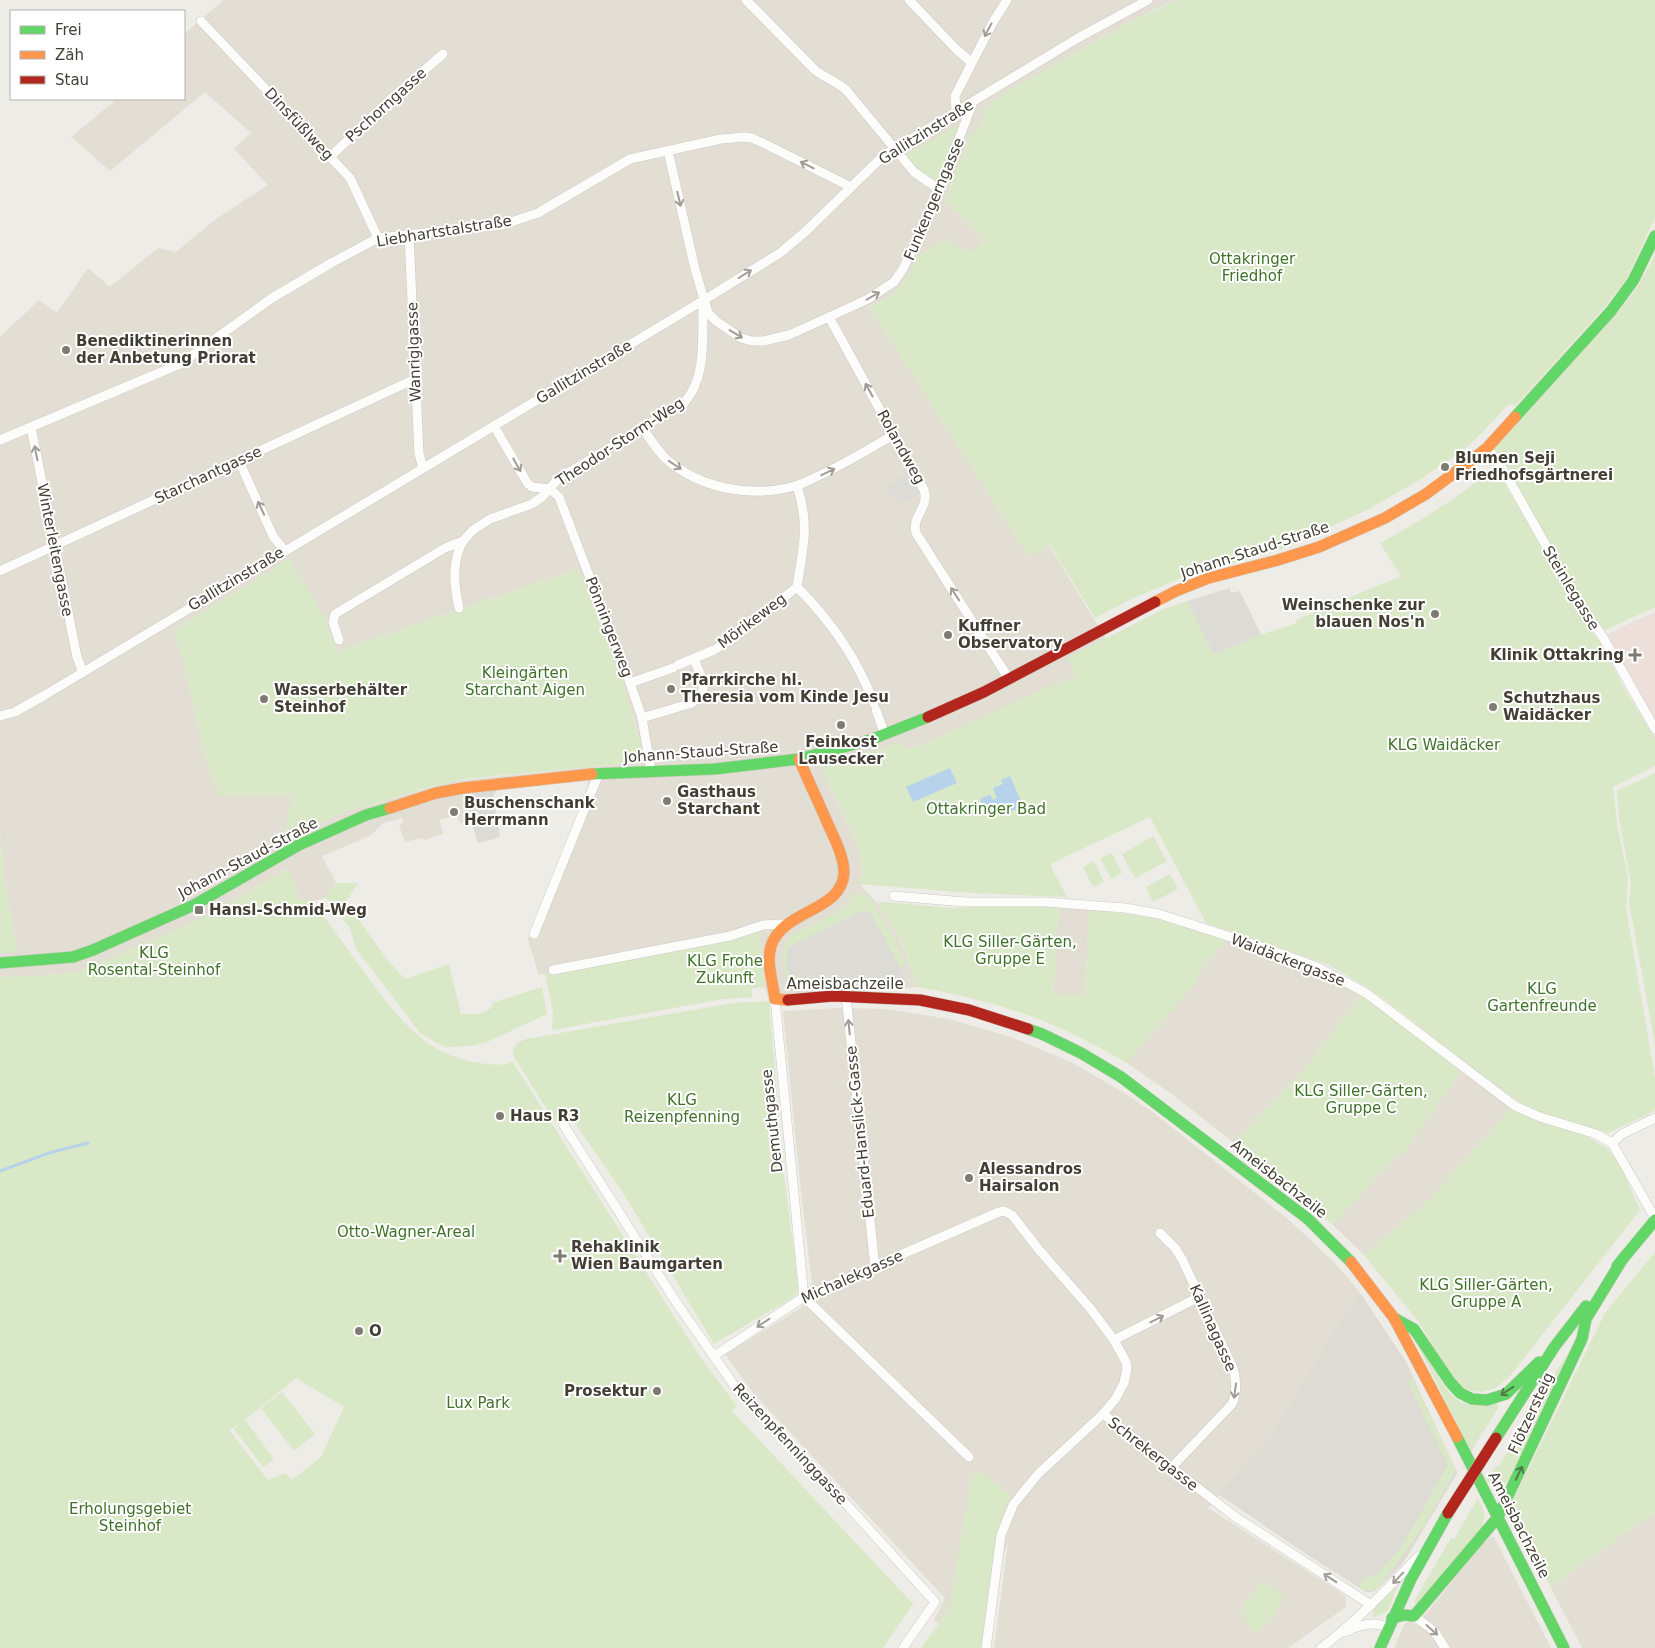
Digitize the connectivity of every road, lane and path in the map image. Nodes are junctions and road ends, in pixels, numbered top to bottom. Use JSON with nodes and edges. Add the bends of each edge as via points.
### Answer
{"nodes":[{"id":1,"x":746,"y":0,"type":"edge"},
{"id":2,"x":909,"y":0,"type":"edge"},
{"id":3,"x":1006,"y":0,"type":"edge"},
{"id":4,"x":1148,"y":0,"type":"edge"},
{"id":5,"x":201,"y":21,"type":"dead end"},
{"id":6,"x":444,"y":54,"type":"dead end"},
{"id":7,"x":972,"y":62,"type":"junction"},
{"id":8,"x":973,"y":102,"type":"junction"},
{"id":9,"x":956,"y":111,"type":"junction"},
{"id":10,"x":894,"y":149,"type":"junction"},
{"id":11,"x":668,"y":151,"type":"junction"},
{"id":12,"x":330,"y":157,"type":"junction"},
{"id":13,"x":851,"y":187,"type":"junction"},
{"id":14,"x":940,"y":190,"type":"junction"},
{"id":15,"x":409,"y":235,"type":"junction"},
{"id":16,"x":1655,"y":236,"type":"edge"},
{"id":17,"x":378,"y":238,"type":"junction"},
{"id":18,"x":704,"y":300,"type":"junction"},
{"id":19,"x":829,"y":317,"type":"junction"},
{"id":20,"x":415,"y":379,"type":"junction"},
{"id":21,"x":31,"y":426,"type":"junction"},
{"id":22,"x":494,"y":426,"type":"junction"},
{"id":23,"x":643,"y":429,"type":"junction"},
{"id":24,"x":893,"y":435,"type":"junction"},
{"id":25,"x":0,"y":440,"type":"edge"},
{"id":26,"x":1486,"y":448,"type":"junction"},
{"id":27,"x":239,"y":461,"type":"junction"},
{"id":28,"x":423,"y":468,"type":"junction"},
{"id":29,"x":797,"y":486,"type":"junction"},
{"id":30,"x":550,"y":489,"type":"junction"},
{"id":31,"x":464,"y":541,"type":"junction"},
{"id":32,"x":54,"y":547,"type":"junction"},
{"id":33,"x":284,"y":550,"type":"junction"},
{"id":34,"x":0,"y":571,"type":"edge"},
{"id":35,"x":797,"y":587,"type":"junction"},
{"id":36,"x":459,"y":608,"type":"dead end"},
{"id":37,"x":339,"y":640,"type":"dead end"},
{"id":38,"x":694,"y":659,"type":"junction"},
{"id":39,"x":83,"y":672,"type":"junction"},
{"id":40,"x":1009,"y":679,"type":"junction"},
{"id":41,"x":630,"y":683,"type":"junction"},
{"id":42,"x":0,"y":716,"type":"edge"},
{"id":43,"x":642,"y":718,"type":"junction"},
{"id":44,"x":1655,"y":729,"type":"edge"},
{"id":45,"x":885,"y":735,"type":"junction"},
{"id":46,"x":799,"y":760,"type":"junction"},
{"id":47,"x":650,"y":771,"type":"junction"},
{"id":48,"x":599,"y":773,"type":"junction"},
{"id":49,"x":894,"y":896,"type":"dead end"},
{"id":50,"x":785,"y":924,"type":"junction"},
{"id":51,"x":534,"y":934,"type":"dead end"},
{"id":52,"x":0,"y":963,"type":"edge"},
{"id":53,"x":553,"y":970,"type":"dead end"},
{"id":54,"x":846,"y":996,"type":"junction"},
{"id":55,"x":775,"y":998,"type":"junction"},
{"id":56,"x":1655,"y":1118,"type":"edge"},
{"id":57,"x":563,"y":1124,"type":"dead end"},
{"id":58,"x":1612,"y":1143,"type":"junction"},
{"id":59,"x":998,"y":1212,"type":"joint"},
{"id":60,"x":1655,"y":1219,"type":"edge"},
{"id":61,"x":1160,"y":1233,"type":"dead end"},
{"id":62,"x":1622,"y":1260,"type":"junction"},
{"id":63,"x":875,"y":1267,"type":"junction"},
{"id":64,"x":804,"y":1297,"type":"junction"},
{"id":65,"x":1199,"y":1298,"type":"junction"},
{"id":66,"x":1394,"y":1318,"type":"junction"},
{"id":67,"x":1114,"y":1340,"type":"junction"},
{"id":68,"x":1555,"y":1346,"type":"junction"},
{"id":69,"x":714,"y":1356,"type":"junction"},
{"id":70,"x":1102,"y":1414,"type":"junction"},
{"id":71,"x":969,"y":1457,"type":"dead end"},
{"id":72,"x":1171,"y":1468,"type":"junction"},
{"id":73,"x":1498,"y":1517,"type":"junction"},
{"id":74,"x":1425,"y":1550,"type":"junction"},
{"id":75,"x":1371,"y":1604,"type":"junction"},
{"id":76,"x":1414,"y":1616,"type":"junction"},
{"id":77,"x":1390,"y":1623,"type":"junction"},
{"id":78,"x":1340,"y":1634,"type":"junction"},
{"id":79,"x":904,"y":1648,"type":"edge"},
{"id":80,"x":986,"y":1648,"type":"edge"},
{"id":81,"x":1321,"y":1648,"type":"edge"},
{"id":82,"x":1380,"y":1648,"type":"edge"},
{"id":83,"x":1445,"y":1648,"type":"edge"},
{"id":84,"x":1564,"y":1648,"type":"edge"}],
"edges":[{"from":1,"to":10,"type":"street","via":[[814,70],[847,91]]},
{"from":2,"to":7,"type":"street"},
{"from":3,"to":7,"type":"street","one_way":true},
{"from":4,"to":8,"type":"street","name":"Gallitzinstraße"},
{"from":5,"to":12,"type":"street","name":"Dinsfüßlweg"},
{"from":6,"to":12,"type":"street","name":"Pschorngasse","via":[[391,98]]},
{"from":7,"to":9,"type":"street","via":[[955,96]]},
{"from":8,"to":9,"type":"street","name":"Gallitzinstraße"},
{"from":8,"to":14,"type":"street","name":"Funkengerngasse"},
{"from":9,"to":10,"type":"street","name":"Gallitzinstraße"},
{"from":10,"to":13,"type":"street","name":"Gallitzinstraße"},
{"from":10,"to":14,"type":"street","via":[[917,176]]},
{"from":13,"to":11,"type":"street","name":"Liebhartstalstraße","one_way":true,"via":[[752,138],[721,139]]},
{"from":11,"to":15,"type":"street","name":"Liebhartstalstraße","via":[[630,159],[538,212],[502,225]]},
{"from":11,"to":18,"type":"street","one_way":true},
{"from":12,"to":17,"type":"street","name":"Dinsfüßlweg","via":[[350,178]]},
{"from":18,"to":13,"type":"street","name":"Gallitzinstraße","one_way":true,"via":[[780,252]]},
{"from":19,"to":14,"type":"street","name":"Funkengerngasse","one_way":true,"via":[[868,299],[894,282]]},
{"from":15,"to":17,"type":"street","name":"Liebhartstalstraße"},
{"from":15,"to":20,"type":"street","name":"Wanriglgasse"},
{"from":16,"to":26,"type":"street","name":"Johann-Staud-Straße","via":[[1633,281],[1611,311]]},
{"from":17,"to":21,"type":"street","name":"Liebhartstalstraße","via":[[272,298],[180,364]]},
{"from":18,"to":19,"type":"street","name":"Funkengerngasse","one_way":true,"via":[[708,313],[716,321],[752,341],[775,339]]},
{"from":18,"to":22,"type":"street","name":"Gallitzinstraße"},
{"from":18,"to":23,"type":"street","name":"Theodor-Storm-Weg","via":[[696,385],[684,403]]},
{"from":24,"to":19,"type":"street","name":"Rolandweg","one_way":true},
{"from":20,"to":27,"type":"street","name":"Starchantgasse"},
{"from":20,"to":28,"type":"street","name":"Wanriglgasse","via":[[418,454]]},
{"from":21,"to":25,"type":"street","name":"Liebhartstalstraße"},
{"from":32,"to":21,"type":"street","name":"Winterleitengasse","one_way":true},
{"from":22,"to":28,"type":"street","name":"Gallitzinstraße"},
{"from":22,"to":30,"type":"street","one_way":true,"via":[[528,484],[532,488]]},
{"from":23,"to":29,"type":"street","one_way":true,"via":[[659,452],[703,482],[750,491]]},
{"from":23,"to":30,"type":"street","name":"Theodor-Storm-Weg","via":[[559,478]]},
{"from":29,"to":24,"type":"street","one_way":true},
{"from":40,"to":24,"type":"street","name":"Rolandweg","one_way":true,"via":[[916,533],[915,524],[925,504],[926,493]]},
{"from":26,"to":40,"type":"street","name":"Johann-Staud-Straße","via":[[1416,500],[1367,526],[1319,547],[1219,574],[1182,589]]},
{"from":26,"to":44,"type":"street","name":"Steinlegasse","via":[[1504,471]]},
{"from":27,"to":32,"type":"street","name":"Starchantgasse"},
{"from":33,"to":27,"type":"street","one_way":true,"via":[[273,536]]},
{"from":28,"to":33,"type":"street","name":"Gallitzinstraße"},
{"from":29,"to":35,"type":"street","name":"Mörikeweg","via":[[805,524]]},
{"from":30,"to":31,"type":"street","name":"Theodor-Storm-Weg","via":[[532,504],[490,519],[473,530]]},
{"from":30,"to":41,"type":"street","name":"Pönningerweg","via":[[559,497]]},
{"from":31,"to":36,"type":"street","via":[[459,548],[455,570]]},
{"from":31,"to":37,"type":"street","name":"Theodor-Storm-Weg","via":[[446,548],[335,614],[333,622]]},
{"from":32,"to":34,"type":"street","name":"Starchantgasse"},
{"from":32,"to":39,"type":"street","name":"Winterleitengasse"},
{"from":33,"to":39,"type":"street","name":"Gallitzinstraße"},
{"from":35,"to":38,"type":"street","name":"Mörikeweg","via":[[732,639]]},
{"from":35,"to":45,"type":"street","via":[[850,654],[868,688]]},
{"from":38,"to":41,"type":"street","name":"Mörikeweg"},
{"from":38,"to":43,"type":"street","via":[[704,683],[702,694],[692,703]]},
{"from":39,"to":42,"type":"street","name":"Gallitzinstraße","via":[[14,712]]},
{"from":40,"to":45,"type":"street","name":"Johann-Staud-Straße"},
{"from":41,"to":43,"type":"street","name":"Pönningerweg"},
{"from":43,"to":47,"type":"street","name":"Pönningerweg"},
{"from":45,"to":46,"type":"street","name":"Johann-Staud-Straße"},
{"from":46,"to":47,"type":"street","name":"Johann-Staud-Straße","via":[[714,769]]},
{"from":46,"to":50,"type":"street","via":[[840,852],[844,872],[831,899]]},
{"from":47,"to":48,"type":"street","name":"Johann-Staud-Straße"},
{"from":48,"to":51,"type":"street"},
{"from":48,"to":52,"type":"street","name":"Johann-Staud-Straße","via":[[463,788],[403,803],[298,845],[194,905],[93,950],[73,957]]},
{"from":49,"to":58,"type":"street","name":"Waidäckergasse","via":[[1125,908],[1159,914],[1265,948],[1355,986],[1515,1106],[1596,1134]]},
{"from":50,"to":53,"type":"street","via":[[763,925],[730,936]]},
{"from":50,"to":55,"type":"street","name":"Demuthgasse","via":[[776,933],[770,950]]},
{"from":54,"to":55,"type":"street","name":"Ameisbachzeile"},
{"from":63,"to":54,"type":"street","name":"Eduard-Hanslick-Gasse","one_way":true},
{"from":54,"to":66,"type":"street","name":"Ameisbachzeile","via":[[920,1000],[970,1010],[1042,1034],[1081,1053],[1121,1077],[1308,1219],[1353,1264]]},
{"from":55,"to":64,"type":"street","name":"Demuthgasse"},
{"from":56,"to":58,"type":"street","via":[[1622,1134]]},
{"from":57,"to":69,"type":"street","name":"Reizenpfenninggasse"},
{"from":58,"to":60,"type":"street"},
{"from":59,"to":63,"type":"street","name":"Michalekgasse"},
{"from":59,"to":67,"type":"street","name":"Schrekergasse","via":[[1012,1215]]},
{"from":60,"to":62,"type":"street","name":"Flötzersteig"},
{"from":61,"to":65,"type":"street","name":"Kallinagasse","via":[[1182,1259]]},
{"from":62,"to":68,"type":"street","name":"Flötzersteig"},
{"from":73,"to":62,"type":"street","name":"Flötzersteig","one_way":true,"via":[[1582,1338],[1586,1319]]},
{"from":63,"to":64,"type":"street","name":"Michalekgasse"},
{"from":64,"to":69,"type":"street","name":"Michalekgasse","one_way":true},
{"from":64,"to":71,"type":"street"},
{"from":67,"to":65,"type":"street","one_way":true},
{"from":65,"to":72,"type":"street","name":"Kallinagasse","one_way":true,"via":[[1233,1368],[1236,1391],[1232,1404]]},
{"from":68,"to":66,"type":"street","one_way":true,"via":[[1507,1393],[1474,1400],[1455,1390],[1414,1328]]},
{"from":66,"to":73,"type":"street","name":"Ameisbachzeile"},
{"from":67,"to":70,"type":"street","name":"Schrekergasse","via":[[1126,1362],[1126,1376],[1120,1391]]},
{"from":68,"to":74,"type":"street","name":"Flötzersteig","bridge":true},
{"from":69,"to":79,"type":"street","name":"Reizenpfenninggasse","via":[[738,1391],[935,1602]]},
{"from":70,"to":72,"type":"street","name":"Schrekergasse"},
{"from":70,"to":80,"type":"street","via":[[1038,1474],[1013,1505],[1001,1535]]},
{"from":75,"to":72,"type":"street","name":"Schrekergasse","one_way":true,"via":[[1234,1516]]},
{"from":73,"to":76,"type":"street","name":"Flötzersteig"},
{"from":73,"to":84,"type":"street","name":"Ameisbachzeile"},
{"from":74,"to":75,"type":"street","one_way":true},
{"from":74,"to":77,"type":"street"},
{"from":75,"to":78,"type":"street"},
{"from":76,"to":77,"type":"street","via":[[1405,1614]]},
{"from":76,"to":83,"type":"street","one_way":true,"via":[[1434,1631]]},
{"from":77,"to":78,"type":"street","via":[[1365,1624]]},
{"from":77,"to":82,"type":"street"},
{"from":78,"to":81,"type":"street"}]}
